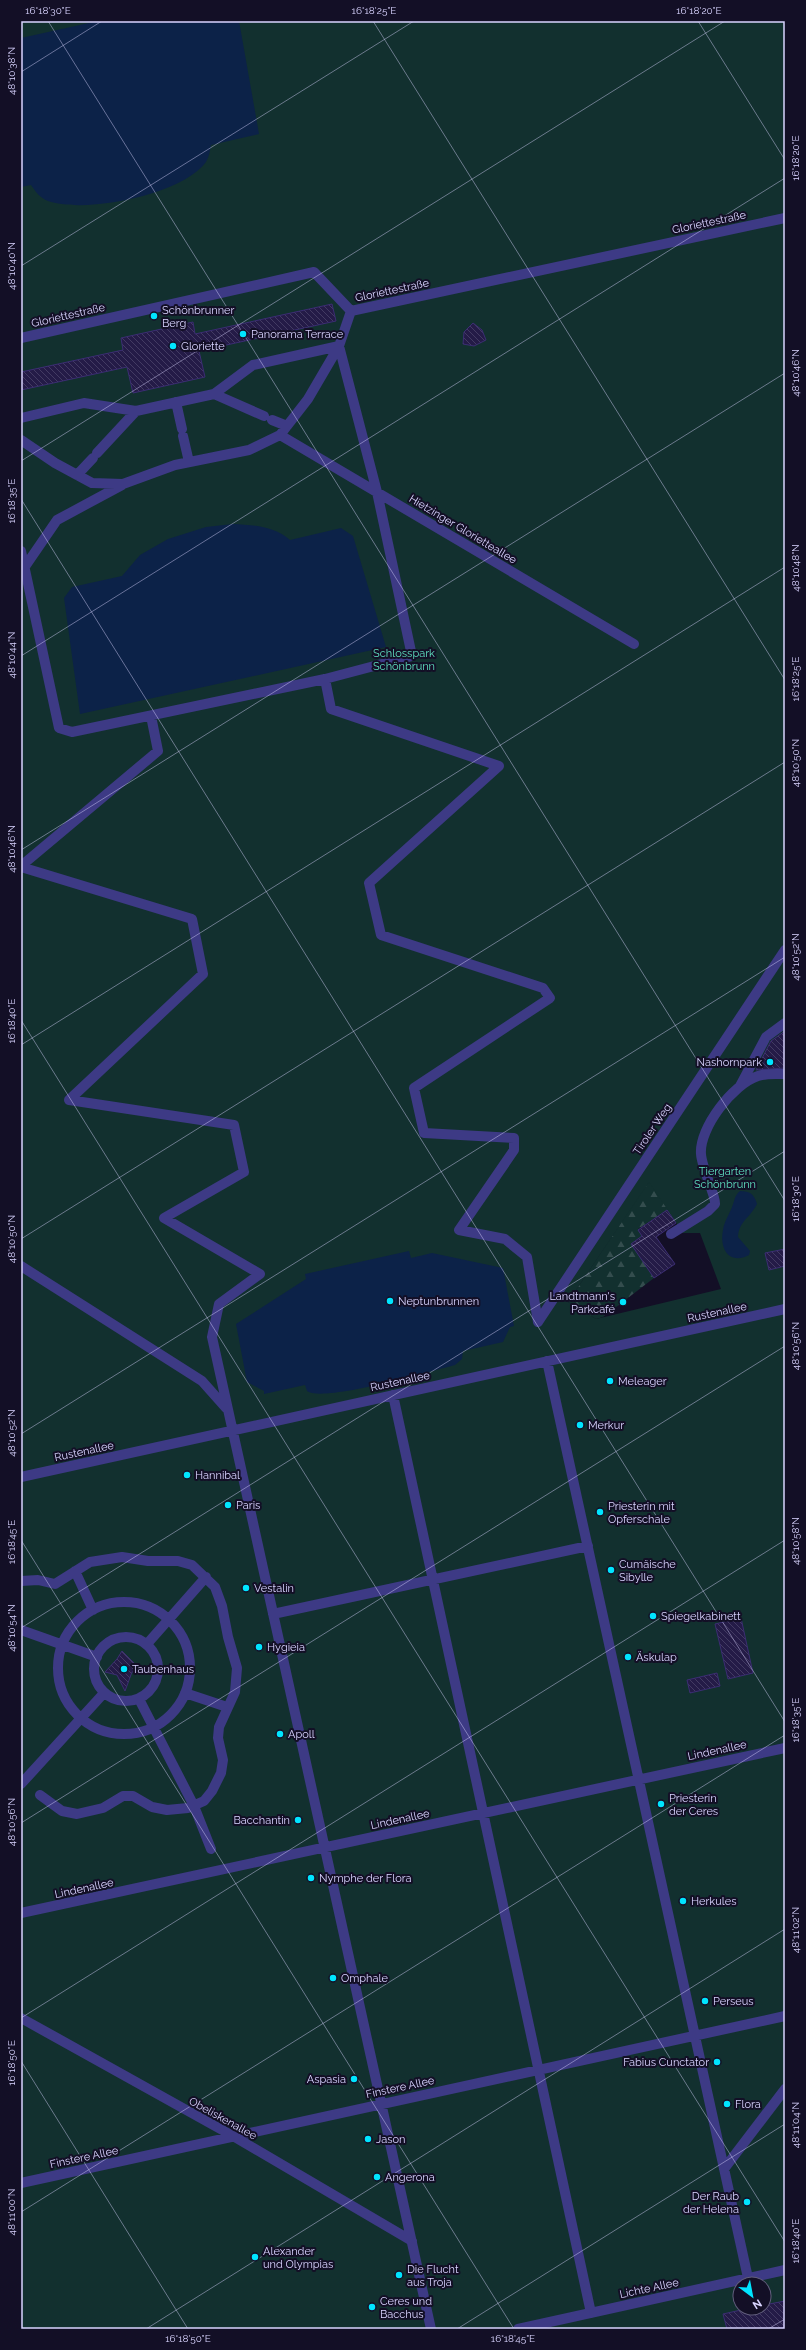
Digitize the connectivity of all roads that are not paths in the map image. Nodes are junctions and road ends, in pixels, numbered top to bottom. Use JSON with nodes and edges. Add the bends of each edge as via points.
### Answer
{"nodes":[{"id":1,"x":785,"y":218,"type":"edge"},
{"id":2,"x":351,"y":311,"type":"junction"},
{"id":3,"x":21,"y":338,"type":"edge"},
{"id":4,"x":338,"y":346,"type":"junction"},
{"id":5,"x":214,"y":394,"type":"junction"},
{"id":6,"x":176,"y":402,"type":"junction"},
{"id":7,"x":136,"y":411,"type":"junction"},
{"id":8,"x":21,"y":418,"type":"edge"},
{"id":9,"x":287,"y":426,"type":"junction"},
{"id":10,"x":280,"y":435,"type":"junction"},
{"id":11,"x":21,"y":440,"type":"edge"},
{"id":12,"x":189,"y":462,"type":"junction"},
{"id":13,"x":77,"y":475,"type":"junction"},
{"id":14,"x":123,"y":484,"type":"junction"},
{"id":15,"x":377,"y":492,"type":"junction"},
{"id":16,"x":21,"y":551,"type":"edge"},
{"id":17,"x":22,"y":571,"type":"edge"},
{"id":18,"x":634,"y":644,"type":"dead end"},
{"id":19,"x":325,"y":679,"type":"junction"},
{"id":20,"x":151,"y":716,"type":"junction"},
{"id":21,"x":21,"y":867,"type":"edge"},
{"id":22,"x":785,"y":950,"type":"edge"},
{"id":23,"x":785,"y":1023,"type":"edge"},
{"id":24,"x":785,"y":1074,"type":"edge"},
{"id":25,"x":740,"y":1086,"type":"junction"},
{"id":26,"x":671,"y":1234,"type":"dead end"},
{"id":27,"x":21,"y":1266,"type":"edge"},
{"id":28,"x":785,"y":1309,"type":"edge"},
{"id":29,"x":547,"y":1361,"type":"junction"},
{"id":30,"x":393,"y":1395,"type":"junction"},
{"id":31,"x":228,"y":1410,"type":"junction"},
{"id":32,"x":232,"y":1431,"type":"junction"},
{"id":33,"x":21,"y":1477,"type":"edge"},
{"id":34,"x":588,"y":1546,"type":"junction"},
{"id":35,"x":75,"y":1571,"type":"junction"},
{"id":36,"x":206,"y":1577,"type":"junction"},
{"id":37,"x":433,"y":1580,"type":"junction"},
{"id":38,"x":21,"y":1581,"type":"edge"},
{"id":39,"x":93,"y":1610,"type":"junction"},
{"id":40,"x":273,"y":1614,"type":"junction"},
{"id":41,"x":168,"y":1619,"type":"junction"},
{"id":42,"x":21,"y":1630,"type":"edge"},
{"id":43,"x":147,"y":1644,"type":"junction"},
{"id":44,"x":62,"y":1645,"type":"junction"},
{"id":45,"x":96,"y":1657,"type":"junction"},
{"id":46,"x":185,"y":1692,"type":"junction"},
{"id":47,"x":104,"y":1693,"type":"junction"},
{"id":48,"x":139,"y":1699,"type":"junction"},
{"id":49,"x":227,"y":1707,"type":"junction"},
{"id":50,"x":81,"y":1718,"type":"junction"},
{"id":51,"x":154,"y":1726,"type":"junction"},
{"id":52,"x":785,"y":1748,"type":"edge"},
{"id":53,"x":639,"y":1780,"type":"junction"},
{"id":54,"x":21,"y":1784,"type":"edge"},
{"id":55,"x":40,"y":1796,"type":"dead end"},
{"id":56,"x":194,"y":1806,"type":"junction"},
{"id":57,"x":483,"y":1813,"type":"junction"},
{"id":58,"x":210,"y":1848,"type":"dead end"},
{"id":59,"x":324,"y":1848,"type":"junction"},
{"id":60,"x":21,"y":1914,"type":"edge"},
{"id":61,"x":785,"y":2016,"type":"edge"},
{"id":62,"x":21,"y":2018,"type":"edge"},
{"id":63,"x":695,"y":2035,"type":"junction"},
{"id":64,"x":539,"y":2070,"type":"junction"},
{"id":65,"x":785,"y":2089,"type":"edge"},
{"id":66,"x":381,"y":2104,"type":"junction"},
{"id":67,"x":233,"y":2136,"type":"junction"},
{"id":68,"x":724,"y":2169,"type":"junction"},
{"id":69,"x":21,"y":2183,"type":"edge"},
{"id":70,"x":412,"y":2241,"type":"junction"},
{"id":71,"x":785,"y":2270,"type":"edge"},
{"id":72,"x":748,"y":2276,"type":"edge"},
{"id":73,"x":757,"y":2276,"type":"edge"},
{"id":74,"x":732,"y":2282,"type":"edge"},
{"id":75,"x":591,"y":2313,"type":"junction"},
{"id":76,"x":431,"y":2329,"type":"edge"},
{"id":77,"x":518,"y":2329,"type":"edge"}],
"edges":[{"from":1,"to":2,"type":"street","name":"Gloriettestraße"},
{"from":2,"to":3,"type":"street","name":"Gloriettestraße","via":[[314,272]]},
{"from":2,"to":4,"type":"street"},
{"from":4,"to":5,"type":"street","via":[[253,365]]},
{"from":4,"to":9,"type":"street","via":[[308,399]]},
{"from":4,"to":15,"type":"street"},
{"from":5,"to":6,"type":"street"},
{"from":5,"to":9,"type":"street"},
{"from":6,"to":7,"type":"street"},
{"from":6,"to":12,"type":"street"},
{"from":7,"to":8,"type":"street","via":[[84,402]]},
{"from":7,"to":13,"type":"street"},
{"from":9,"to":10,"type":"street"},
{"from":10,"to":12,"type":"street","via":[[249,450]]},
{"from":10,"to":15,"type":"street","name":"Hietzinger Glorietteallee"},
{"from":11,"to":13,"type":"street"},
{"from":12,"to":14,"type":"street"},
{"from":13,"to":14,"type":"street","via":[[92,483]]},
{"from":14,"to":17,"type":"street","via":[[57,520]]},
{"from":15,"to":18,"type":"street","name":"Hietzinger Glorietteallee"},
{"from":15,"to":19,"type":"street","via":[[412,656]]},
{"from":16,"to":17,"type":"street"},
{"from":17,"to":20,"type":"street","via":[[59,728],[72,732]]},
{"from":19,"to":20,"type":"street"},
{"from":19,"to":22,"type":"street","name":"Tiroler Weg","via":[[331,709],[499,766],[369,883],[381,935],[543,988],[550,998],[414,1088],[424,1133],[514,1138],[514,1150],[459,1230],[505,1239],[527,1257],[538,1322]]},
{"from":20,"to":21,"type":"street","via":[[158,751]]},
{"from":21,"to":31,"type":"street","via":[[192,919],[203,974],[70,1100],[234,1125],[244,1172],[164,1218],[260,1274],[219,1304],[212,1338]]},
{"from":23,"to":25,"type":"street","via":[[766,1038]]},
{"from":24,"to":25,"type":"street","via":[[756,1076]]},
{"from":25,"to":26,"type":"street","via":[[708,1124],[701,1143],[702,1163],[715,1204]]},
{"from":27,"to":31,"type":"street","via":[[202,1381]]},
{"from":28,"to":29,"type":"street","name":"Rustenallee"},
{"from":29,"to":30,"type":"street","name":"Rustenallee"},
{"from":29,"to":34,"type":"street"},
{"from":30,"to":32,"type":"street","name":"Rustenallee"},
{"from":30,"to":37,"type":"street"},
{"from":31,"to":32,"type":"street"},
{"from":32,"to":33,"type":"street","name":"Rustenallee"},
{"from":32,"to":40,"type":"street"},
{"from":34,"to":37,"type":"street"},
{"from":34,"to":53,"type":"street"},
{"from":35,"to":36,"type":"street","via":[[90,1562],[122,1557],[148,1561],[178,1561],[192,1565]]},
{"from":35,"to":38,"type":"street","via":[[55,1584],[38,1580]]},
{"from":35,"to":39,"type":"street"},
{"from":36,"to":41,"type":"street"},
{"from":36,"to":49,"type":"street","via":[[215,1587],[222,1606],[237,1668],[235,1692]]},
{"from":37,"to":40,"type":"street"},
{"from":37,"to":57,"type":"street"},
{"from":39,"to":41,"type":"street","via":[[105,1605],[132,1602],[158,1611]]},
{"from":39,"to":44,"type":"street","via":[[74,1625]]},
{"from":40,"to":59,"type":"street"},
{"from":41,"to":43,"type":"street"},
{"from":41,"to":46,"type":"street","via":[[183,1637],[190,1659]]},
{"from":42,"to":44,"type":"street"},
{"from":43,"to":45,"type":"street","via":[[138,1639],[119,1638],[102,1648]]},
{"from":43,"to":48,"type":"street","via":[[158,1662],[158,1674],[155,1684]]},
{"from":44,"to":45,"type":"street"},
{"from":44,"to":50,"type":"street","via":[[58,1666],[61,1688]]},
{"from":45,"to":47,"type":"street","via":[[94,1675]]},
{"from":46,"to":49,"type":"street"},
{"from":46,"to":51,"type":"street","via":[[172,1712]]},
{"from":47,"to":48,"type":"street","via":[[124,1701]]},
{"from":47,"to":50,"type":"street"},
{"from":48,"to":51,"type":"street"},
{"from":49,"to":56,"type":"street","via":[[219,1727],[222,1760],[219,1780],[204,1801]]},
{"from":50,"to":51,"type":"street","via":[[110,1732],[132,1733]]},
{"from":50,"to":54,"type":"street"},
{"from":51,"to":56,"type":"street"},
{"from":52,"to":53,"type":"street","name":"Lindenallee"},
{"from":53,"to":57,"type":"street","name":"Lindenallee"},
{"from":53,"to":63,"type":"street"},
{"from":55,"to":56,"type":"street","via":[[62,1811],[77,1814],[103,1808],[117,1798],[128,1795],[160,1810]]},
{"from":56,"to":58,"type":"street"},
{"from":57,"to":59,"type":"street","name":"Lindenallee"},
{"from":57,"to":64,"type":"street"},
{"from":59,"to":60,"type":"street","name":"Lindenallee"},
{"from":59,"to":66,"type":"street"},
{"from":61,"to":63,"type":"street","name":"Finstere Allee"},
{"from":62,"to":67,"type":"street","name":"Obeliskenallee"},
{"from":63,"to":64,"type":"street","name":"Finstere Allee"},
{"from":63,"to":68,"type":"street"},
{"from":64,"to":66,"type":"street","name":"Finstere Allee"},
{"from":64,"to":75,"type":"street"},
{"from":65,"to":68,"type":"street"},
{"from":66,"to":67,"type":"street","name":"Finstere Allee"},
{"from":66,"to":70,"type":"street"},
{"from":67,"to":69,"type":"street","name":"Finstere Allee"},
{"from":67,"to":70,"type":"street","name":"Obeliskenallee"},
{"from":68,"to":72,"type":"street"},
{"from":70,"to":76,"type":"street"},
{"from":71,"to":73,"type":"street","name":"Lichte Allee"},
{"from":74,"to":75,"type":"street","name":"Lichte Allee"},
{"from":75,"to":77,"type":"street","name":"Lichte Allee"}]}
